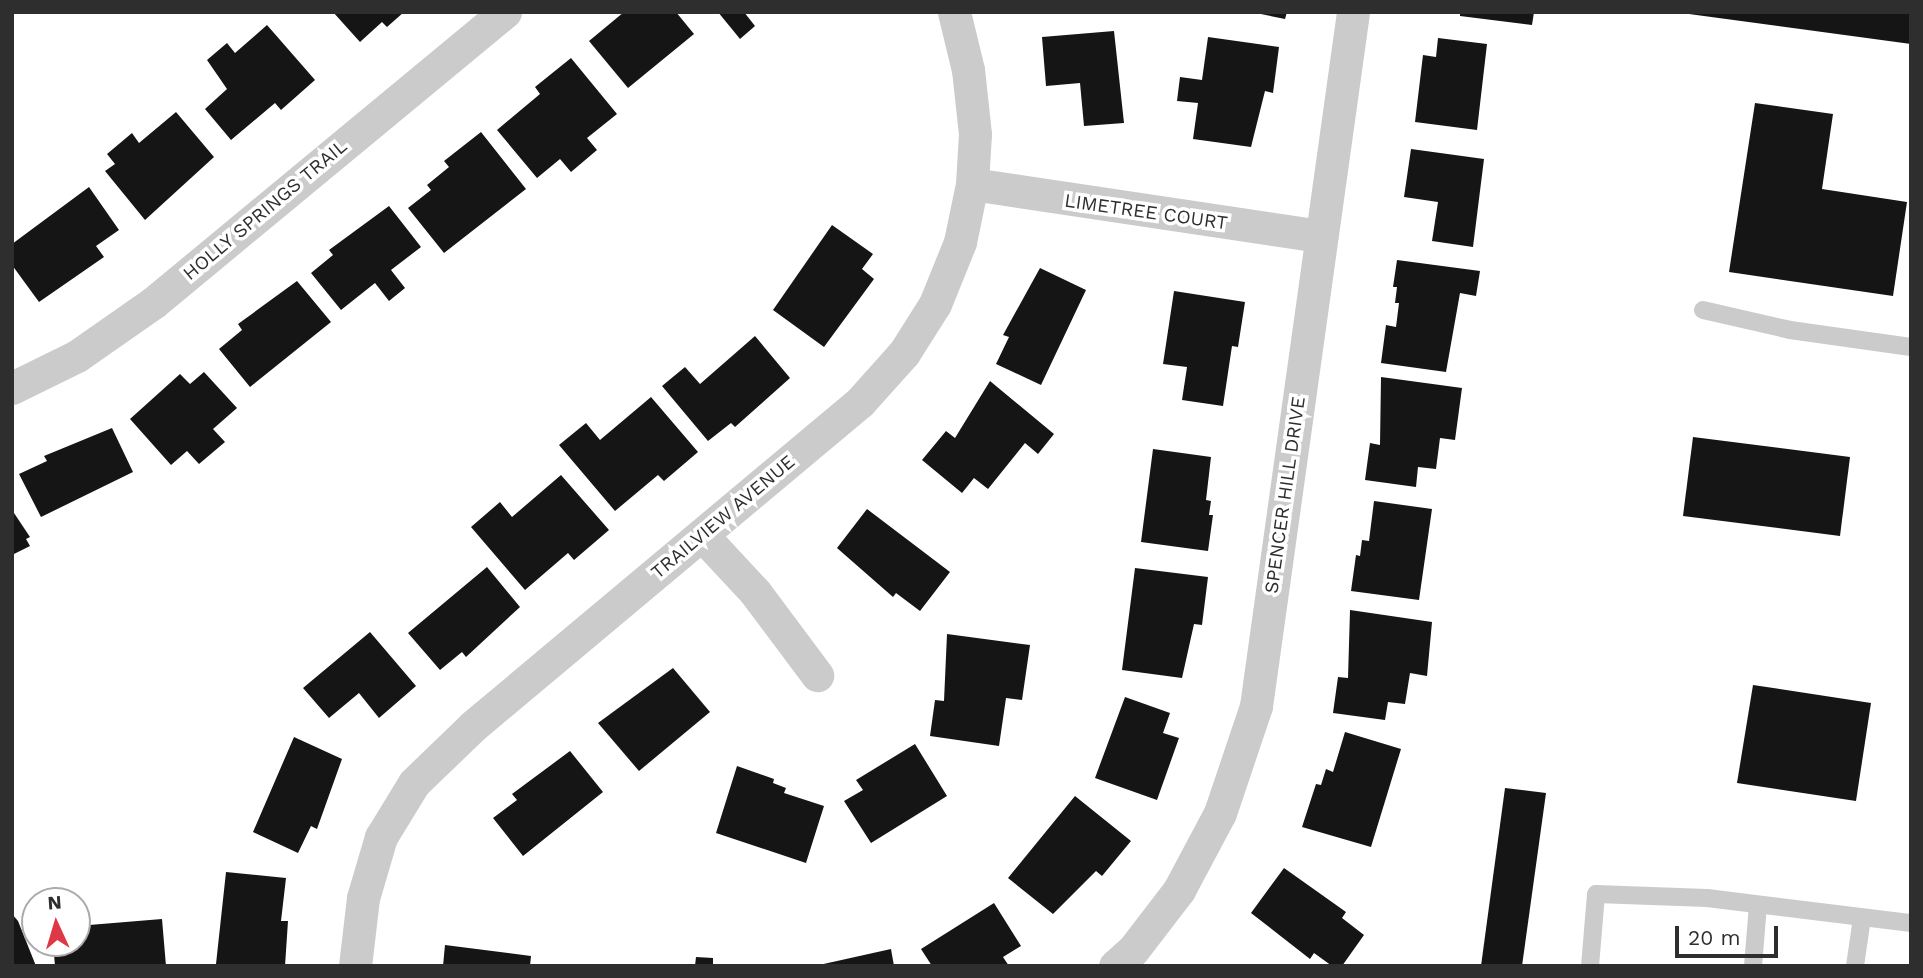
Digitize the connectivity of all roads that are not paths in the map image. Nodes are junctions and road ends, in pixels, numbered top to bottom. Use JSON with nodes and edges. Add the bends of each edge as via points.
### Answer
{"nodes":[{"id":1,"x":505,"y":12,"type":"edge"},
{"id":2,"x":954,"y":12,"type":"edge"},
{"id":3,"x":1353,"y":12,"type":"edge"},
{"id":4,"x":972,"y":184,"type":"junction"},
{"id":5,"x":1321,"y":236,"type":"junction"},
{"id":6,"x":1703,"y":310,"type":"dead end"},
{"id":7,"x":1911,"y":347,"type":"edge"},
{"id":8,"x":12,"y":388,"type":"edge"},
{"id":9,"x":702,"y":535,"type":"junction"},
{"id":10,"x":817,"y":675,"type":"dead end"},
{"id":11,"x":1758,"y":905,"type":"junction"},
{"id":12,"x":1862,"y":918,"type":"junction"},
{"id":13,"x":1911,"y":922,"type":"edge"},
{"id":14,"x":1132,"y":960,"type":"edge"},
{"id":15,"x":355,"y":966,"type":"edge"},
{"id":16,"x":1590,"y":966,"type":"edge"},
{"id":17,"x":1753,"y":966,"type":"edge"},
{"id":18,"x":1855,"y":966,"type":"edge"}],
"edges":[{"from":1,"to":8,"type":"street","name":"HOLLY SPRINGS TRAIL","via":[[153,303],[77,356]]},
{"from":2,"to":4,"type":"street","name":"TRAILVIEW AVENUE","via":[[974,121]]},
{"from":3,"to":5,"type":"street","name":"SPENCER HILL DRIVE"},
{"from":4,"to":5,"type":"street","name":"LIMETREE COURT"},
{"from":4,"to":9,"type":"street","name":"TRAILVIEW AVENUE","via":[[960,242],[935,304],[904,353],[860,402]]},
{"from":5,"to":14,"type":"street","name":"SPENCER HILL DRIVE","via":[[1256,706],[1220,813],[1179,890]]},
{"from":6,"to":7,"type":"lane","via":[[1790,330]]},
{"from":9,"to":10,"type":"street","via":[[755,592]]},
{"from":9,"to":15,"type":"street","name":"TRAILVIEW AVENUE","via":[[472,726],[414,783],[381,837],[363,898]]},
{"from":11,"to":12,"type":"lane"},
{"from":11,"to":16,"type":"lane","via":[[1707,898],[1596,894]]},
{"from":11,"to":17,"type":"lane"},
{"from":12,"to":13,"type":"lane"},
{"from":12,"to":18,"type":"lane"}]}
